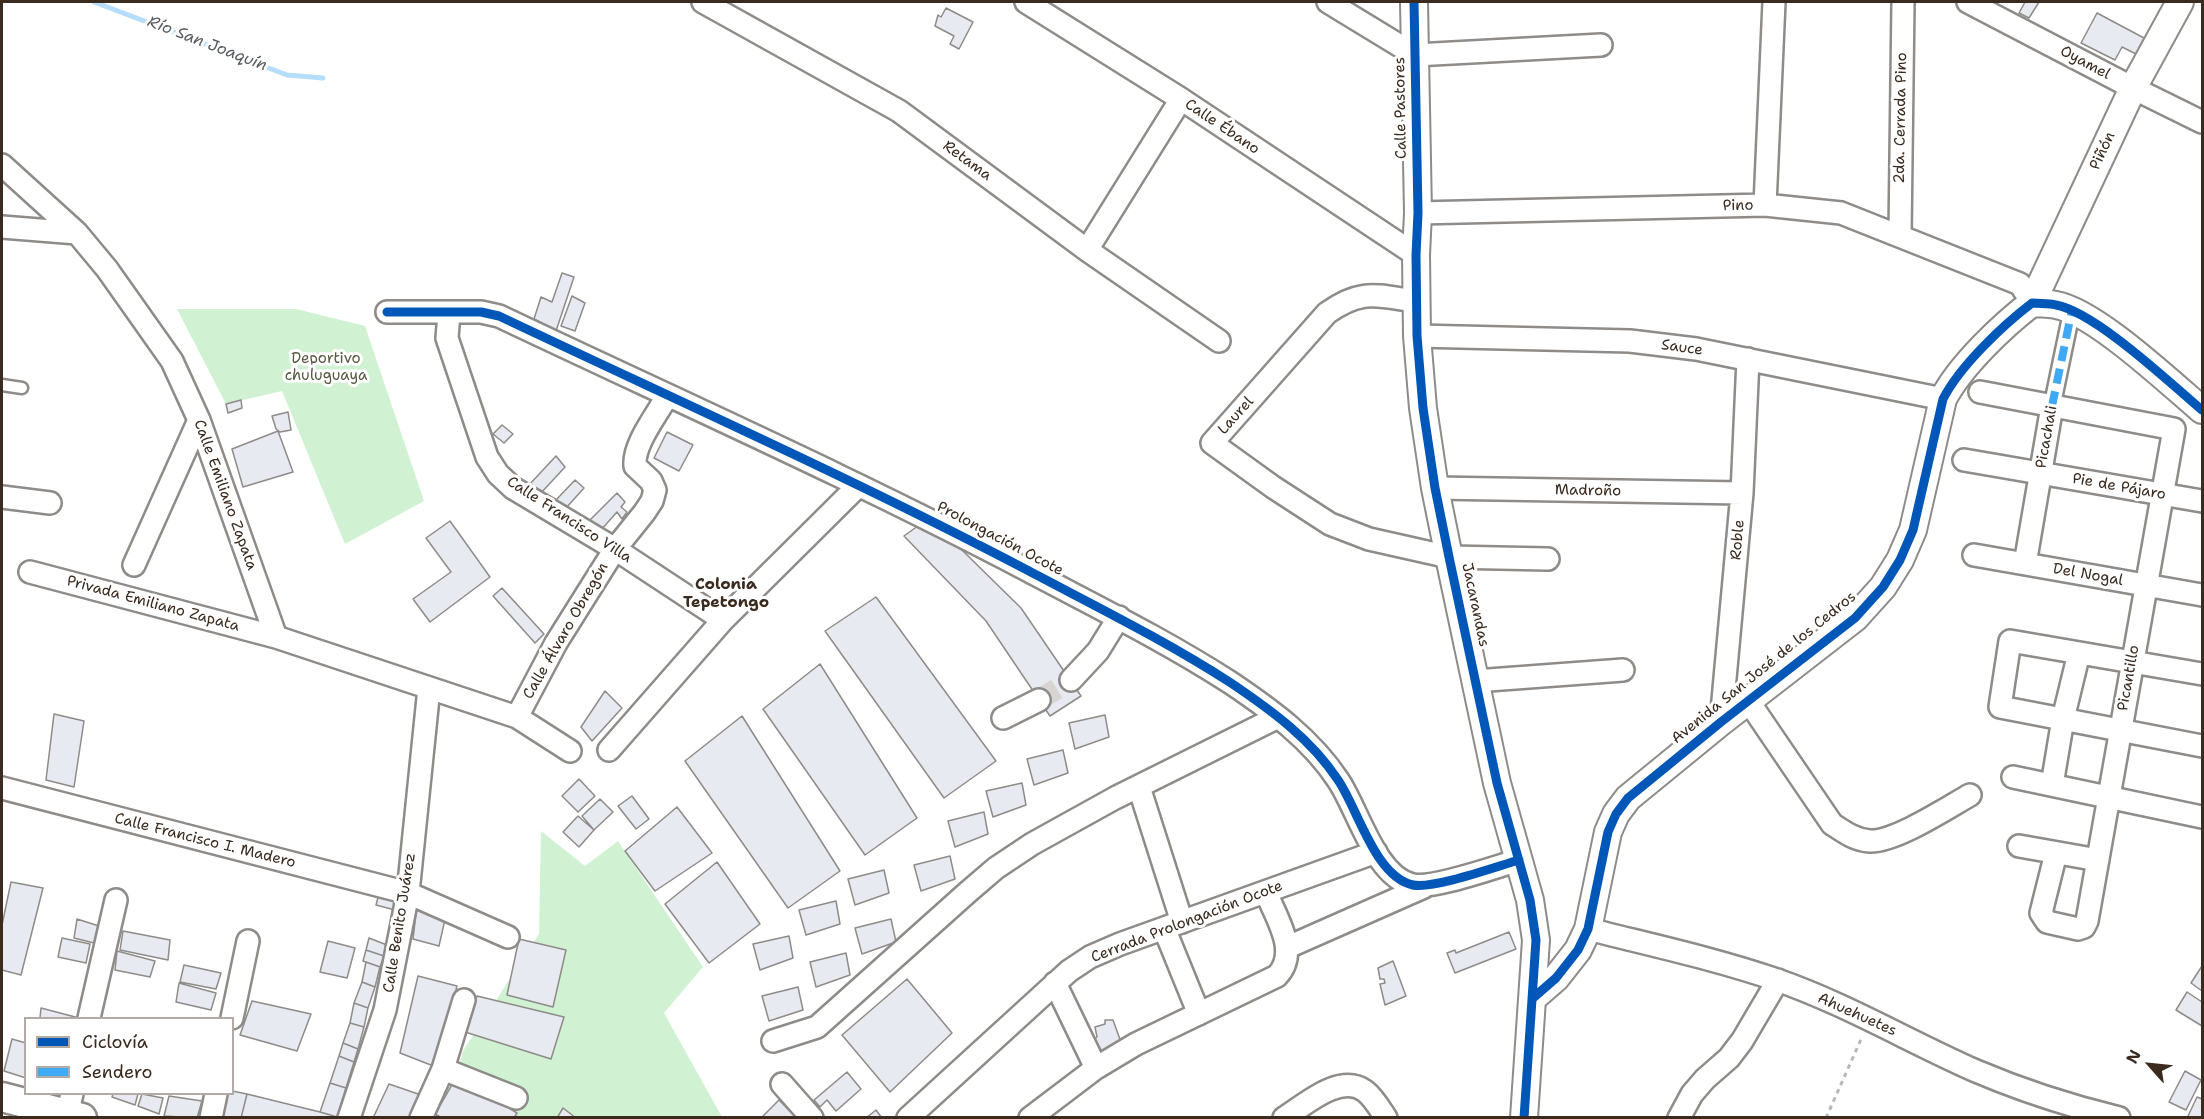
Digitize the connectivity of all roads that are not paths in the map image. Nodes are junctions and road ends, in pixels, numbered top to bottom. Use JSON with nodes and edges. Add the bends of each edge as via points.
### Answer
{"nodes":[{"id":1,"x":703,"y":2,"type":"edge"},
{"id":2,"x":1026,"y":2,"type":"edge"},
{"id":3,"x":1328,"y":2,"type":"edge"},
{"id":4,"x":1414,"y":2,"type":"edge"},
{"id":5,"x":1774,"y":2,"type":"edge"},
{"id":6,"x":1903,"y":2,"type":"edge"},
{"id":7,"x":1968,"y":2,"type":"edge"},
{"id":8,"x":2180,"y":2,"type":"edge"},
{"id":9,"x":1991,"y":7,"type":"edge"},
{"id":10,"x":1601,"y":45,"type":"dead end"},
{"id":11,"x":1415,"y":55,"type":"junction"},
{"id":12,"x":2133,"y":88,"type":"junction"},
{"id":13,"x":1181,"y":99,"type":"junction"},
{"id":14,"x":2202,"y":122,"type":"edge"},
{"id":15,"x":2,"y":165,"type":"edge"},
{"id":16,"x":1765,"y":206,"type":"junction"},
{"id":17,"x":1418,"y":213,"type":"junction"},
{"id":18,"x":2,"y":227,"type":"edge"},
{"id":19,"x":77,"y":233,"type":"junction"},
{"id":20,"x":1900,"y":235,"type":"junction"},
{"id":21,"x":1087,"y":250,"type":"junction"},
{"id":22,"x":1416,"y":255,"type":"junction"},
{"id":23,"x":1416,"y":301,"type":"junction"},
{"id":24,"x":2032,"y":303,"type":"junction"},
{"id":25,"x":2072,"y":310,"type":"junction"},
{"id":26,"x":387,"y":312,"type":"dead end"},
{"id":27,"x":449,"y":313,"type":"junction"},
{"id":28,"x":1417,"y":336,"type":"junction"},
{"id":29,"x":1219,"y":341,"type":"dead end"},
{"id":30,"x":1748,"y":359,"type":"junction"},
{"id":31,"x":2,"y":385,"type":"edge"},
{"id":32,"x":22,"y":388,"type":"dead end"},
{"id":33,"x":1980,"y":392,"type":"dead end"},
{"id":34,"x":667,"y":396,"type":"junction"},
{"id":35,"x":1943,"y":399,"type":"junction"},
{"id":36,"x":2052,"y":406,"type":"junction"},
{"id":37,"x":2202,"y":410,"type":"edge"},
{"id":38,"x":199,"y":420,"type":"junction"},
{"id":39,"x":1964,"y":460,"type":"dead end"},
{"id":40,"x":2041,"y":474,"type":"junction"},
{"id":41,"x":858,"y":486,"type":"junction"},
{"id":42,"x":1435,"y":488,"type":"junction"},
{"id":43,"x":1742,"y":493,"type":"junction"},
{"id":44,"x":2162,"y":495,"type":"junction"},
{"id":45,"x":2,"y":497,"type":"edge"},
{"id":46,"x":2202,"y":501,"type":"edge"},
{"id":47,"x":50,"y":503,"type":"dead end"},
{"id":48,"x":615,"y":549,"type":"junction"},
{"id":49,"x":1974,"y":555,"type":"dead end"},
{"id":50,"x":1449,"y":557,"type":"junction"},
{"id":51,"x":1548,"y":559,"type":"dead end"},
{"id":52,"x":2025,"y":564,"type":"junction"},
{"id":53,"x":134,"y":565,"type":"dead end"},
{"id":54,"x":30,"y":572,"type":"dead end"},
{"id":55,"x":2146,"y":586,"type":"junction"},
{"id":56,"x":2202,"y":595,"type":"edge"},
{"id":57,"x":1119,"y":617,"type":"junction"},
{"id":58,"x":723,"y":620,"type":"junction"},
{"id":59,"x":276,"y":637,"type":"junction"},
{"id":60,"x":2079,"y":653,"type":"junction"},
{"id":61,"x":2132,"y":662,"type":"junction"},
{"id":62,"x":1623,"y":670,"type":"dead end"},
{"id":63,"x":2202,"y":674,"type":"edge"},
{"id":64,"x":1071,"y":680,"type":"tunnel mouth"},
{"id":65,"x":1475,"y":681,"type":"junction"},
{"id":66,"x":429,"y":688,"type":"junction"},
{"id":67,"x":1039,"y":700,"type":"tunnel mouth"},
{"id":68,"x":1749,"y":702,"type":"junction"},
{"id":69,"x":517,"y":717,"type":"junction"},
{"id":70,"x":1278,"y":717,"type":"junction"},
{"id":71,"x":1003,"y":718,"type":"dead end"},
{"id":72,"x":2063,"y":719,"type":"junction"},
{"id":73,"x":1721,"y":722,"type":"junction"},
{"id":74,"x":2120,"y":730,"type":"junction"},
{"id":75,"x":2202,"y":746,"type":"edge"},
{"id":76,"x":609,"y":750,"type":"dead end"},
{"id":77,"x":570,"y":752,"type":"dead end"},
{"id":78,"x":2013,"y":777,"type":"dead end"},
{"id":79,"x":2052,"y":785,"type":"junction"},
{"id":80,"x":1138,"y":787,"type":"junction"},
{"id":81,"x":2,"y":788,"type":"edge"},
{"id":82,"x":1970,"y":795,"type":"dead end"},
{"id":83,"x":2109,"y":797,"type":"junction"},
{"id":84,"x":2202,"y":816,"type":"edge"},
{"id":85,"x":2019,"y":846,"type":"dead end"},
{"id":86,"x":1376,"y":852,"type":"junction"},
{"id":87,"x":2056,"y":853,"type":"junction"},
{"id":88,"x":1519,"y":860,"type":"junction"},
{"id":89,"x":2098,"y":860,"type":"junction"},
{"id":90,"x":1424,"y":887,"type":"junction"},
{"id":91,"x":1266,"y":892,"type":"junction"},
{"id":92,"x":408,"y":893,"type":"junction"},
{"id":93,"x":116,"y":900,"type":"dead end"},
{"id":94,"x":1173,"y":925,"type":"junction"},
{"id":95,"x":1588,"y":929,"type":"junction"},
{"id":96,"x":508,"y":938,"type":"dead end"},
{"id":97,"x":248,"y":941,"type":"dead end"},
{"id":98,"x":1288,"y":947,"type":"junction"},
{"id":99,"x":1778,"y":980,"type":"junction"},
{"id":100,"x":1055,"y":982,"type":"junction"},
{"id":101,"x":1533,"y":998,"type":"junction"},
{"id":102,"x":464,"y":1000,"type":"dead end"},
{"id":103,"x":1199,"y":1014,"type":"junction"},
{"id":104,"x":89,"y":1017,"type":"edge"},
{"id":105,"x":232,"y":1017,"type":"edge"},
{"id":106,"x":773,"y":1041,"type":"dead end"},
{"id":107,"x":1096,"y":1068,"type":"junction"},
{"id":108,"x":443,"y":1069,"type":"junction"},
{"id":109,"x":782,"y":1084,"type":"dead end"},
{"id":110,"x":216,"y":1095,"type":"edge"},
{"id":111,"x":2,"y":1097,"type":"edge"},
{"id":112,"x":516,"y":1098,"type":"dead end"},
{"id":113,"x":72,"y":1111,"type":"edge"},
{"id":114,"x":2074,"y":1112,"type":"edge"},
{"id":115,"x":211,"y":1118,"type":"edge"},
{"id":116,"x":349,"y":1118,"type":"edge"},
{"id":117,"x":421,"y":1118,"type":"edge"},
{"id":118,"x":812,"y":1118,"type":"edge"},
{"id":119,"x":908,"y":1118,"type":"edge"},
{"id":120,"x":1030,"y":1118,"type":"edge"},
{"id":121,"x":1284,"y":1118,"type":"edge"},
{"id":122,"x":1386,"y":1118,"type":"edge"},
{"id":123,"x":1524,"y":1118,"type":"edge"},
{"id":124,"x":1678,"y":1118,"type":"edge"},
{"id":125,"x":2119,"y":1118,"type":"edge"}],
"edges":[{"from":1,"to":21,"type":"street","name":"Retama","via":[[899,111]]},
{"from":2,"to":13,"type":"street","name":"Calle Ébano"},
{"from":3,"to":11,"type":"street"},
{"from":4,"to":11,"type":"street","name":"Calle Pastores"},
{"from":5,"to":16,"type":"street"},
{"from":6,"to":20,"type":"street","name":"2da. Cerrada Pino"},
{"from":7,"to":9,"type":"street","name":"Oyamel"},
{"from":8,"to":12,"type":"street","name":"Piñón"},
{"from":9,"to":12,"type":"street","name":"Oyamel"},
{"from":10,"to":11,"type":"street"},
{"from":11,"to":17,"type":"street","name":"Calle Pastores"},
{"from":12,"to":14,"type":"street","name":"Oyamel"},
{"from":12,"to":24,"type":"street","name":"Piñón"},
{"from":13,"to":21,"type":"street"},
{"from":13,"to":22,"type":"street","name":"Calle Ébano"},
{"from":15,"to":19,"type":"street","name":"Calle Emiliano Zapata"},
{"from":16,"to":17,"type":"street","name":"Pino"},
{"from":16,"to":20,"type":"street","name":"Pino","via":[[1841,213]]},
{"from":17,"to":22,"type":"street","name":"Jacarandas"},
{"from":18,"to":19,"type":"street"},
{"from":19,"to":38,"type":"street","name":"Calle Emiliano Zapata","via":[[172,361]]},
{"from":20,"to":24,"type":"street","name":"Pino","via":[[2020,284]]},
{"from":21,"to":29,"type":"street","name":"Retama"},
{"from":22,"to":23,"type":"street","name":"Jacarandas"},
{"from":23,"to":28,"type":"street","name":"Jacarandas"},
{"from":23,"to":50,"type":"street","name":"Laurel","via":[[1367,295],[1343,302],[1327,314],[1212,443],[1330,524],[1369,539]]},
{"from":24,"to":25,"type":"street"},
{"from":24,"to":35,"type":"street","name":"Avenida San José de los Cedros","via":[[1997,333],[1950,385]]},
{"from":25,"to":36,"type":"street","name":"Picachali"},
{"from":25,"to":37,"type":"street","via":[[2123,345]]},
{"from":26,"to":27,"type":"street","name":"Prolongación Ocote"},
{"from":27,"to":34,"type":"street","name":"Prolongación Ocote","via":[[499,316]]},
{"from":27,"to":48,"type":"street","name":"Calle Francisco Villa","via":[[447,338],[487,457],[498,474],[513,488]]},
{"from":28,"to":30,"type":"street","name":"Sauce","via":[[1630,341]]},
{"from":28,"to":42,"type":"street","name":"Jacarandas"},
{"from":30,"to":35,"type":"street","name":"Sauce"},
{"from":30,"to":43,"type":"street","name":"Roble"},
{"from":31,"to":32,"type":"lane"},
{"from":33,"to":36,"type":"street"},
{"from":34,"to":41,"type":"street","name":"Prolongación Ocote"},
{"from":34,"to":48,"type":"street","name":"Calle Álvaro Obregón","via":[[634,457],[635,466],[655,490],[652,501]]},
{"from":35,"to":68,"type":"street","name":"Avenida San José de los Cedros","via":[[1913,530],[1883,587],[1856,618]]},
{"from":36,"to":40,"type":"street","name":"Picachali"},
{"from":36,"to":44,"type":"street","name":"Picantillo","via":[[2174,429]]},
{"from":38,"to":53,"type":"street"},
{"from":38,"to":59,"type":"street","name":"Calle Emiliano Zapata"},
{"from":39,"to":40,"type":"street","name":"Pie de Pájaro"},
{"from":40,"to":44,"type":"street","name":"Pie de Pájaro"},
{"from":40,"to":52,"type":"street","name":"Picachali"},
{"from":41,"to":57,"type":"street","name":"Prolongación Ocote","via":[[919,513]]},
{"from":41,"to":58,"type":"street"},
{"from":42,"to":43,"type":"street","name":"Madroño"},
{"from":42,"to":50,"type":"street","name":"Jacarandas"},
{"from":43,"to":73,"type":"street","name":"Roble"},
{"from":44,"to":46,"type":"street","name":"Pie de Pájaro"},
{"from":44,"to":55,"type":"street","name":"Picantillo"},
{"from":45,"to":47,"type":"street"},
{"from":48,"to":58,"type":"street","name":"Calle Francisco Villa"},
{"from":48,"to":69,"type":"street","name":"Calle Álvaro Obregón","via":[[556,643]]},
{"from":49,"to":52,"type":"street","name":"Del Nogal"},
{"from":50,"to":51,"type":"street"},
{"from":50,"to":65,"type":"street","name":"Jacarandas"},
{"from":52,"to":55,"type":"street","name":"Del Nogal"},
{"from":54,"to":59,"type":"street","name":"Privada Emiliano Zapata"},
{"from":55,"to":56,"type":"street","name":"Del Nogal"},
{"from":55,"to":61,"type":"street","name":"Picantillo"},
{"from":57,"to":64,"type":"street","via":[[1098,651]]},
{"from":57,"to":70,"type":"street","name":"Prolongación Ocote","via":[[1230,682]]},
{"from":58,"to":76,"type":"street"},
{"from":59,"to":66,"type":"street"},
{"from":60,"to":61,"type":"street"},
{"from":60,"to":72,"type":"street"},
{"from":60,"to":72,"type":"street","via":[[2010,641],[2000,707]]},
{"from":61,"to":63,"type":"street"},
{"from":61,"to":74,"type":"street","name":"Picantillo"},
{"from":62,"to":65,"type":"street"},
{"from":65,"to":88,"type":"street","name":"Jacarandas"},
{"from":66,"to":69,"type":"street"},
{"from":66,"to":92,"type":"street","name":"Calle Benito Juárez"},
{"from":67,"to":71,"type":"street"},
{"from":68,"to":73,"type":"street","name":"Avenida San José de los Cedros"},
{"from":68,"to":82,"type":"street","via":[[1832,824],[1850,837],[1870,841],[1892,837]]},
{"from":69,"to":77,"type":"street"},
{"from":70,"to":80,"type":"street"},
{"from":70,"to":86,"type":"street","name":"Prolongación Ocote","via":[[1318,754],[1339,781]]},
{"from":72,"to":74,"type":"street"},
{"from":72,"to":79,"type":"street"},
{"from":73,"to":95,"type":"street","name":"Avenida San José de los Cedros","via":[[1628,798],[1616,814],[1608,832]]},
{"from":74,"to":75,"type":"street"},
{"from":74,"to":83,"type":"street","name":"Picantillo"},
{"from":78,"to":79,"type":"street"},
{"from":79,"to":83,"type":"street"},
{"from":80,"to":94,"type":"street"},
{"from":80,"to":106,"type":"street","via":[[1032,844],[996,868],[817,1027]]},
{"from":81,"to":92,"type":"street","name":"Calle Francisco I. Madero"},
{"from":83,"to":84,"type":"street"},
{"from":83,"to":89,"type":"street","name":"Picantillo"},
{"from":85,"to":87,"type":"street"},
{"from":86,"to":90,"type":"street","name":"Prolongación Ocote","via":[[1401,881]]},
{"from":86,"to":91,"type":"street","name":"Cerrada Prolongación Ocote"},
{"from":87,"to":89,"type":"street"},
{"from":87,"to":89,"type":"street","name":"Picantillo","via":[[2041,914],[2047,922],[2078,929],[2087,921]]},
{"from":88,"to":90,"type":"street"},
{"from":88,"to":101,"type":"street","name":"Jacarandas","via":[[1536,940]]},
{"from":90,"to":98,"type":"street"},
{"from":91,"to":94,"type":"street","name":"Cerrada Prolongación Ocote"},
{"from":91,"to":98,"type":"street"},
{"from":92,"to":96,"type":"street","name":"Calle Francisco I. Madero"},
{"from":92,"to":116,"type":"street","name":"Calle Benito Juárez","via":[[385,1010]]},
{"from":93,"to":104,"type":"street"},
{"from":94,"to":100,"type":"street","name":"Cerrada Prolongación Ocote","via":[[1090,957]]},
{"from":94,"to":103,"type":"street"},
{"from":95,"to":99,"type":"street","name":"Ahuehuetes"},
{"from":95,"to":101,"type":"street","name":"Avenida San José de los Cedros","via":[[1578,950],[1556,978]]},
{"from":97,"to":105,"type":"street"},
{"from":98,"to":103,"type":"street","via":[[1285,968],[1277,976]]},
{"from":99,"to":114,"type":"street","name":"Ahuehuetes"},
{"from":99,"to":124,"type":"street","via":[[1742,1041],[1692,1094]]},
{"from":100,"to":107,"type":"street"},
{"from":100,"to":119,"type":"street","name":"Cerrada Prolongación Ocote"},
{"from":101,"to":123,"type":"street"},
{"from":102,"to":108,"type":"street"},
{"from":103,"to":107,"type":"street"},
{"from":107,"to":120,"type":"street"},
{"from":108,"to":112,"type":"street"},
{"from":108,"to":117,"type":"street"},
{"from":109,"to":118,"type":"street"},
{"from":110,"to":115,"type":"street"},
{"from":111,"to":113,"type":"main road"},
{"from":114,"to":125,"type":"street","name":"Ahuehuetes"},
{"from":121,"to":122,"type":"street","via":[[1339,1084],[1364,1090]]}]}
